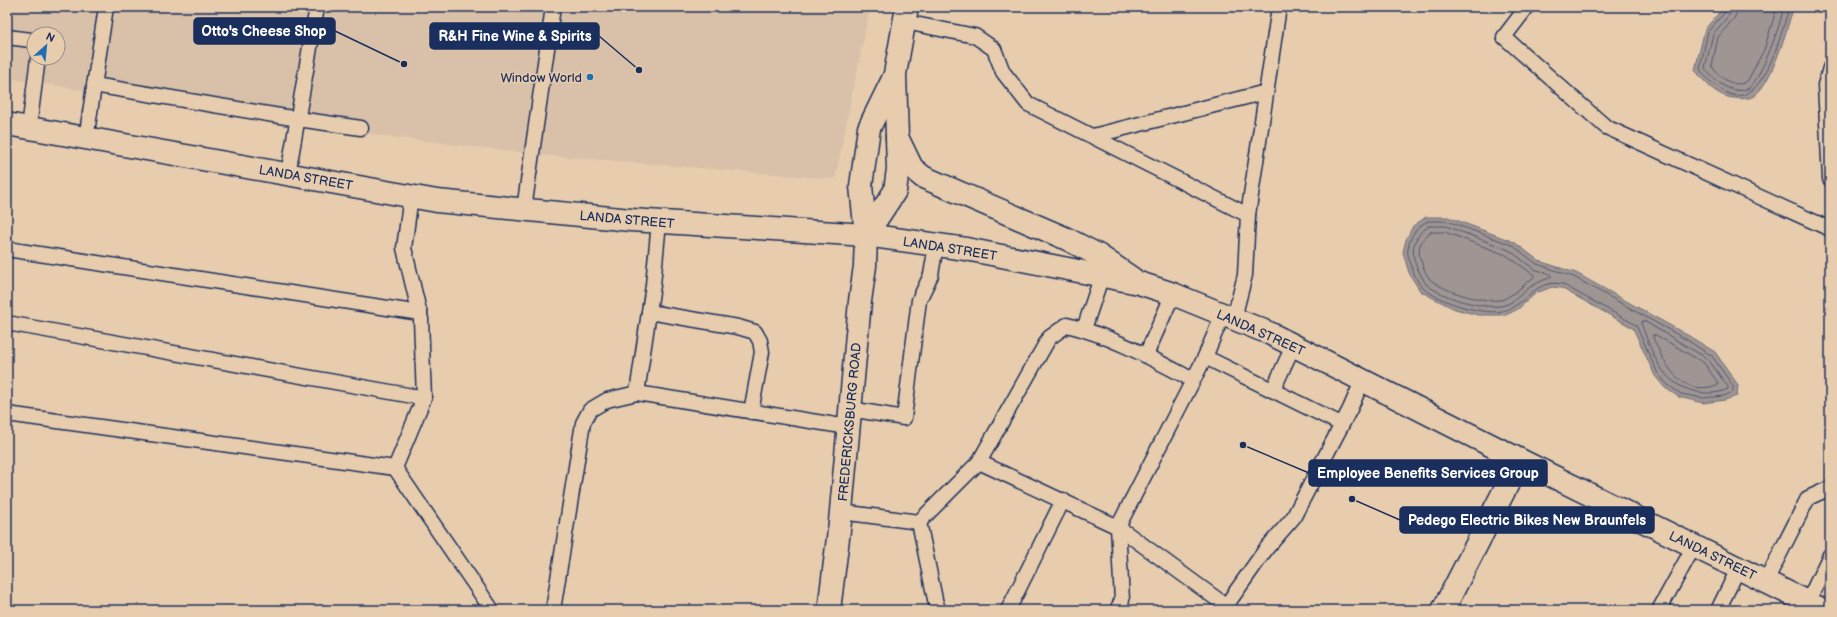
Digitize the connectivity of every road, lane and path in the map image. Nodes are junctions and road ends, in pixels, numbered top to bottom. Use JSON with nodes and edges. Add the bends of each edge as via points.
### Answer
{"nodes":[{"id":1,"x":106,"y":7,"type":"edge"},
{"id":2,"x":317,"y":7,"type":"edge"},
{"id":3,"x":553,"y":7,"type":"edge"},
{"id":4,"x":1279,"y":7,"type":"edge"},
{"id":5,"x":1527,"y":7,"type":"edge"},
{"id":6,"x":906,"y":15,"type":"edge"},
{"id":7,"x":7,"y":37,"type":"edge"},
{"id":8,"x":26,"y":39,"type":"edge"},
{"id":9,"x":35,"y":66,"type":"edge"},
{"id":10,"x":1830,"y":68,"type":"edge"},
{"id":11,"x":895,"y":74,"type":"junction"},
{"id":12,"x":94,"y":85,"type":"junction"},
{"id":13,"x":1266,"y":92,"type":"junction"},
{"id":14,"x":298,"y":119,"type":"junction"},
{"id":15,"x":361,"y":128,"type":"dead end"},
{"id":16,"x":13,"y":129,"type":"edge"},
{"id":17,"x":1092,"y":136,"type":"junction"},
{"id":18,"x":897,"y":137,"type":"junction"},
{"id":19,"x":86,"y":139,"type":"junction"},
{"id":20,"x":288,"y":174,"type":"junction"},
{"id":21,"x":1830,"y":179,"type":"edge"},
{"id":22,"x":411,"y":196,"type":"junction"},
{"id":23,"x":524,"y":209,"type":"junction"},
{"id":24,"x":1248,"y":214,"type":"junction"},
{"id":25,"x":659,"y":222,"type":"junction"},
{"id":26,"x":1830,"y":230,"type":"edge"},
{"id":27,"x":866,"y":235,"type":"junction"},
{"id":28,"x":936,"y":245,"type":"junction"},
{"id":29,"x":7,"y":249,"type":"edge"},
{"id":30,"x":1104,"y":269,"type":"junction"},
{"id":31,"x":1173,"y":294,"type":"junction"},
{"id":32,"x":649,"y":312,"type":"junction"},
{"id":33,"x":420,"y":313,"type":"junction"},
{"id":34,"x":1229,"y":316,"type":"junction"},
{"id":35,"x":7,"y":323,"type":"edge"},
{"id":36,"x":1084,"y":329,"type":"junction"},
{"id":37,"x":1293,"y":346,"type":"junction"},
{"id":38,"x":1146,"y":355,"type":"junction"},
{"id":39,"x":1205,"y":357,"type":"junction"},
{"id":40,"x":1363,"y":379,"type":"junction"},
{"id":41,"x":1193,"y":380,"type":"junction"},
{"id":42,"x":1273,"y":390,"type":"junction"},
{"id":43,"x":637,"y":393,"type":"junction"},
{"id":44,"x":424,"y":398,"type":"junction"},
{"id":45,"x":751,"y":412,"type":"junction"},
{"id":46,"x":7,"y":414,"type":"edge"},
{"id":47,"x":849,"y":418,"type":"junction"},
{"id":48,"x":1342,"y":424,"type":"junction"},
{"id":49,"x":1520,"y":460,"type":"junction"},
{"id":50,"x":979,"y":462,"type":"junction"},
{"id":51,"x":395,"y":468,"type":"junction"},
{"id":52,"x":1830,"y":488,"type":"edge"},
{"id":53,"x":1063,"y":500,"type":"junction"},
{"id":54,"x":841,"y":512,"type":"junction"},
{"id":55,"x":920,"y":522,"type":"junction"},
{"id":56,"x":1118,"y":527,"type":"junction"},
{"id":57,"x":1694,"y":546,"type":"junction"},
{"id":58,"x":1830,"y":555,"type":"edge"},
{"id":59,"x":1739,"y":567,"type":"junction"},
{"id":60,"x":1766,"y":581,"type":"junction"},
{"id":61,"x":1812,"y":607,"type":"edge"},
{"id":62,"x":1224,"y":608,"type":"edge"},
{"id":63,"x":492,"y":610,"type":"edge"},
{"id":64,"x":553,"y":610,"type":"edge"},
{"id":65,"x":829,"y":610,"type":"edge"},
{"id":66,"x":939,"y":610,"type":"edge"},
{"id":67,"x":1008,"y":610,"type":"edge"},
{"id":68,"x":1117,"y":610,"type":"edge"},
{"id":69,"x":1442,"y":610,"type":"edge"},
{"id":70,"x":1659,"y":610,"type":"edge"},
{"id":71,"x":1718,"y":610,"type":"edge"}],
"edges":[{"from":1,"to":12,"type":"lane"},
{"from":2,"to":14,"type":"lane"},
{"from":3,"to":23,"type":"lane"},
{"from":4,"to":13,"type":"lane"},
{"from":5,"to":26,"type":"lane","via":[[1504,37],[1606,126]]},
{"from":6,"to":11,"type":"main road","name":"FREDERICKSBURG ROAD"},
{"from":6,"to":17,"type":"lane","via":[[975,36],[994,49],[1003,72],[1028,104]]},
{"from":7,"to":8,"type":"lane"},
{"from":9,"to":16,"type":"lane"},
{"from":10,"to":21,"type":"lane","via":[[1825,85]]},
{"from":11,"to":18,"type":"main road","name":"FREDERICKSBURG ROAD"},
{"from":11,"to":27,"type":"main road","name":"FREDERICKSBURG ROAD","via":[[869,128],[861,186]]},
{"from":12,"to":14,"type":"lane"},
{"from":12,"to":19,"type":"lane"},
{"from":13,"to":17,"type":"lane"},
{"from":13,"to":24,"type":"lane"},
{"from":14,"to":15,"type":"lane"},
{"from":14,"to":20,"type":"lane"},
{"from":16,"to":19,"type":"main road","name":"LANDA STREET"},
{"from":17,"to":24,"type":"lane"},
{"from":18,"to":27,"type":"main road","name":"FREDERICKSBURG ROAD","via":[[898,169],[895,191]]},
{"from":18,"to":30,"type":"main road","name":"LANDA STREET","via":[[912,168],[923,177],[1068,239]]},
{"from":19,"to":20,"type":"main road","name":"LANDA STREET"},
{"from":20,"to":22,"type":"main road","name":"LANDA STREET"},
{"from":22,"to":23,"type":"main road","name":"LANDA STREET"},
{"from":22,"to":33,"type":"lane","via":[[404,248]]},
{"from":23,"to":25,"type":"main road","name":"LANDA STREET"},
{"from":24,"to":34,"type":"lane","via":[[1245,275]]},
{"from":25,"to":27,"type":"main road","name":"LANDA STREET"},
{"from":25,"to":32,"type":"lane"},
{"from":27,"to":28,"type":"main road","name":"LANDA STREET"},
{"from":27,"to":47,"type":"main road","name":"FREDERICKSBURG ROAD"},
{"from":28,"to":30,"type":"main road","name":"LANDA STREET"},
{"from":28,"to":47,"type":"lane","via":[[931,275],[919,300],[904,418]]},
{"from":29,"to":33,"type":"lane"},
{"from":30,"to":31,"type":"main road","name":"LANDA STREET"},
{"from":30,"to":36,"type":"lane"},
{"from":31,"to":34,"type":"main road","name":"LANDA STREET"},
{"from":31,"to":38,"type":"lane"},
{"from":32,"to":43,"type":"lane"},
{"from":32,"to":45,"type":"lane","via":[[755,332],[762,352]]},
{"from":33,"to":44,"type":"lane"},
{"from":34,"to":37,"type":"main road","name":"LANDA STREET"},
{"from":34,"to":39,"type":"lane"},
{"from":35,"to":44,"type":"lane"},
{"from":36,"to":38,"type":"lane"},
{"from":36,"to":50,"type":"lane","via":[[1067,325],[1049,338]]},
{"from":37,"to":40,"type":"main road","name":"LANDA STREET"},
{"from":37,"to":42,"type":"lane"},
{"from":38,"to":41,"type":"lane"},
{"from":39,"to":41,"type":"lane"},
{"from":39,"to":42,"type":"lane"},
{"from":40,"to":48,"type":"lane"},
{"from":40,"to":49,"type":"main road","name":"LANDA STREET"},
{"from":41,"to":56,"type":"lane"},
{"from":42,"to":48,"type":"lane"},
{"from":43,"to":45,"type":"lane"},
{"from":43,"to":64,"type":"lane","via":[[607,400],[590,410],[583,423]]},
{"from":44,"to":51,"type":"lane"},
{"from":45,"to":47,"type":"lane"},
{"from":46,"to":51,"type":"lane"},
{"from":47,"to":54,"type":"main road","name":"FREDERICKSBURG ROAD"},
{"from":48,"to":62,"type":"lane","via":[[1293,518],[1266,549]]},
{"from":49,"to":57,"type":"main road","name":"LANDA STREET"},
{"from":49,"to":69,"type":"main road"},
{"from":50,"to":53,"type":"lane"},
{"from":50,"to":55,"type":"lane"},
{"from":51,"to":63,"type":"lane"},
{"from":52,"to":60,"type":"lane","via":[[1808,498]]},
{"from":53,"to":56,"type":"lane"},
{"from":53,"to":67,"type":"lane"},
{"from":54,"to":55,"type":"lane"},
{"from":54,"to":65,"type":"main road","name":"FREDERICKSBURG ROAD"},
{"from":55,"to":66,"type":"lane"},
{"from":56,"to":62,"type":"lane"},
{"from":56,"to":68,"type":"lane","via":[[1122,600]]},
{"from":57,"to":59,"type":"main road","name":"LANDA STREET"},
{"from":57,"to":70,"type":"lane"},
{"from":58,"to":61,"type":"lane"},
{"from":59,"to":60,"type":"main road","name":"LANDA STREET"},
{"from":59,"to":71,"type":"lane"},
{"from":60,"to":61,"type":"main road","name":"LANDA STREET"}]}
